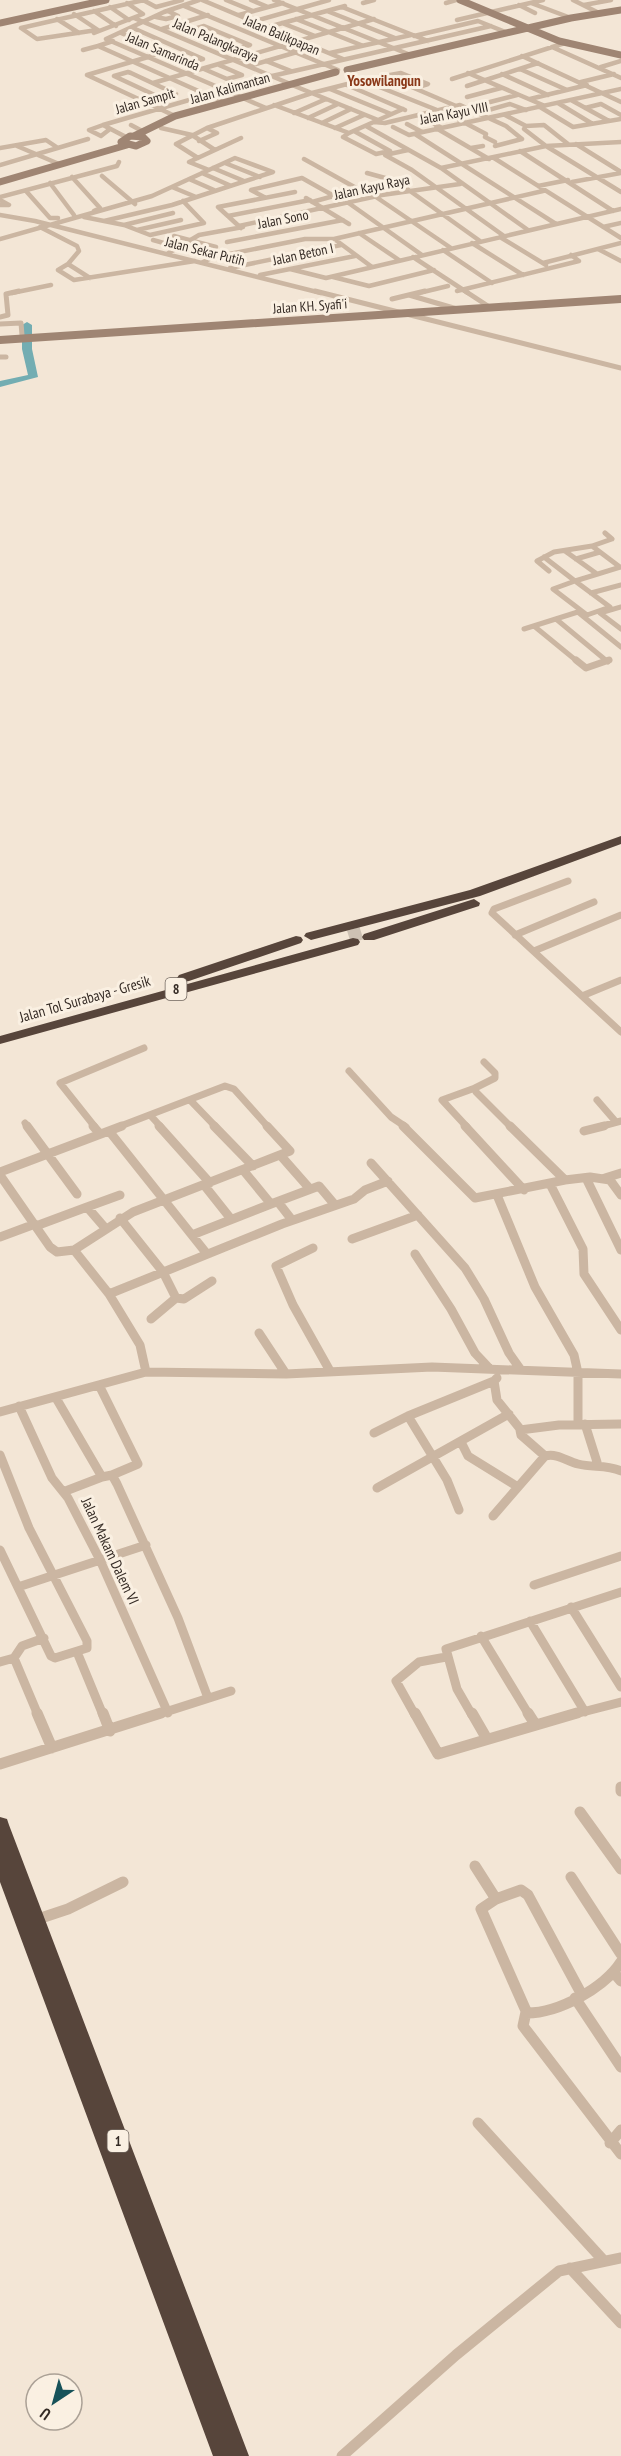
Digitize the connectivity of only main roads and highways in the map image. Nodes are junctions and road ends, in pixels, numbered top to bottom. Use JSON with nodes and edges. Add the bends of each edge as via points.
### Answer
{"nodes":[{"id":1,"x":106,"y":0,"type":"edge"},
{"id":2,"x":458,"y":0,"type":"edge"},
{"id":3,"x":621,"y":10,"type":"edge"},
{"id":4,"x":599,"y":13,"type":"junction"},
{"id":5,"x":0,"y":23,"type":"edge"},
{"id":6,"x":530,"y":28,"type":"junction"},
{"id":7,"x":471,"y":42,"type":"junction"},
{"id":8,"x":621,"y":55,"type":"edge"},
{"id":9,"x":412,"y":56,"type":"junction"},
{"id":10,"x":243,"y":98,"type":"junction"},
{"id":11,"x":198,"y":111,"type":"junction"},
{"id":12,"x":145,"y":135,"type":"junction"},
{"id":13,"x":125,"y":141,"type":"junction"},
{"id":14,"x":0,"y":180,"type":"edge"},
{"id":15,"x":621,"y":299,"type":"edge"},
{"id":16,"x":0,"y":340,"type":"edge"},
{"id":17,"x":621,"y":840,"type":"edge"},
{"id":18,"x":621,"y":850,"type":"edge"},
{"id":19,"x":475,"y":893,"type":"junction"},
{"id":20,"x":311,"y":936,"type":"dead end"},
{"id":21,"x":296,"y":940,"type":"dead end"},
{"id":22,"x":166,"y":984,"type":"junction"},
{"id":23,"x":0,"y":1031,"type":"edge"},
{"id":24,"x":0,"y":1040,"type":"edge"},
{"id":25,"x":0,"y":1825,"type":"edge"},
{"id":26,"x":0,"y":1856,"type":"edge"},
{"id":27,"x":30,"y":1922,"type":"junction"},
{"id":28,"x":224,"y":2456,"type":"edge"},
{"id":29,"x":238,"y":2456,"type":"edge"}],
"edges":[{"from":1,"to":5,"type":"main road","via":[[71,12]]},
{"from":2,"to":6,"type":"main road"},
{"from":3,"to":4,"type":"main road"},
{"from":4,"to":6,"type":"main road"},
{"from":4,"to":6,"type":"main road"},
{"from":6,"to":7,"type":"main road","name":"Jalan Kalimantan"},
{"from":6,"to":7,"type":"main road","name":"Jalan Kalimantan"},
{"from":6,"to":8,"type":"main road","via":[[599,52]]},
{"from":7,"to":9,"type":"main road","name":"Jalan Kalimantan"},
{"from":7,"to":9,"type":"main road","name":"Jalan Kalimantan"},
{"from":9,"to":10,"type":"main road","name":"Jalan Kalimantan"},
{"from":10,"to":11,"type":"main road","name":"Jalan Kalimantan"},
{"from":10,"to":11,"type":"main road","name":"Jalan Kalimantan"},
{"from":11,"to":12,"type":"main road","name":"Jalan Kalimantan"},
{"from":11,"to":12,"type":"main road","name":"Jalan Kalimantan","via":[[175,116]]},
{"from":12,"to":13,"type":"main road"},
{"from":12,"to":13,"type":"main road","via":[[147,141],[143,144]]},
{"from":13,"to":14,"type":"main road"},
{"from":15,"to":16,"type":"main road","name":"Jalan KH. Syafi'i"},
{"from":17,"to":19,"type":"highway"},
{"from":18,"to":19,"type":"highway","via":[[480,901],[367,935]]},
{"from":19,"to":20,"type":"highway"},
{"from":21,"to":22,"type":"highway","name":"Jalan Tol Surabaya - Gresik","number":"8"},
{"from":22,"to":23,"type":"highway","name":"Jalan Tol Surabaya - Gresik","number":"8"},
{"from":22,"to":24,"type":"highway","name":"Jalan Tol Surabaya - Gresik","number":"8","via":[[351,940]]},
{"from":25,"to":27,"type":"highway","number":"1"},
{"from":26,"to":27,"type":"highway","number":"1"},
{"from":27,"to":28,"type":"highway","number":"1"},
{"from":27,"to":29,"type":"highway","number":"1"}]}
